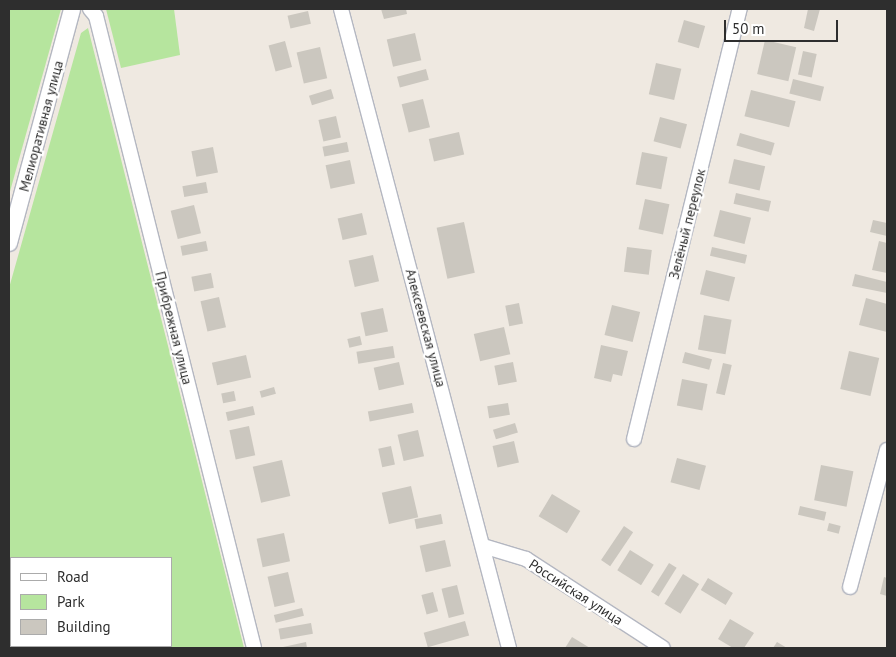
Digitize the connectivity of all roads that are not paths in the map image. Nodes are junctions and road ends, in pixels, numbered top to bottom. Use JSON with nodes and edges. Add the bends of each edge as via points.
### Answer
{"nodes":[{"id":1,"x":72,"y":9,"type":"edge"},
{"id":2,"x":90,"y":9,"type":"edge"},
{"id":3,"x":342,"y":9,"type":"edge"},
{"id":4,"x":740,"y":9,"type":"edge"},
{"id":5,"x":9,"y":243,"type":"edge"},
{"id":6,"x":634,"y":439,"type":"dead end"},
{"id":7,"x":887,"y":450,"type":"edge"},
{"id":8,"x":483,"y":546,"type":"junction"},
{"id":9,"x":850,"y":587,"type":"dead end"},
{"id":10,"x":254,"y":648,"type":"edge"},
{"id":11,"x":509,"y":648,"type":"edge"},
{"id":12,"x":663,"y":648,"type":"edge"}],
"edges":[{"from":1,"to":5,"type":"street","name":"Мелиоративная улица"},
{"from":2,"to":10,"type":"street","name":"Прибрежная улица","via":[[96,16]]},
{"from":3,"to":8,"type":"street","name":"Алексеевская улица"},
{"from":4,"to":6,"type":"street","name":"Зелёный переулок"},
{"from":7,"to":9,"type":"street"},
{"from":8,"to":11,"type":"street","name":"Алексеевская улица"},
{"from":8,"to":12,"type":"street","name":"Российская улица","via":[[526,559]]}]}
